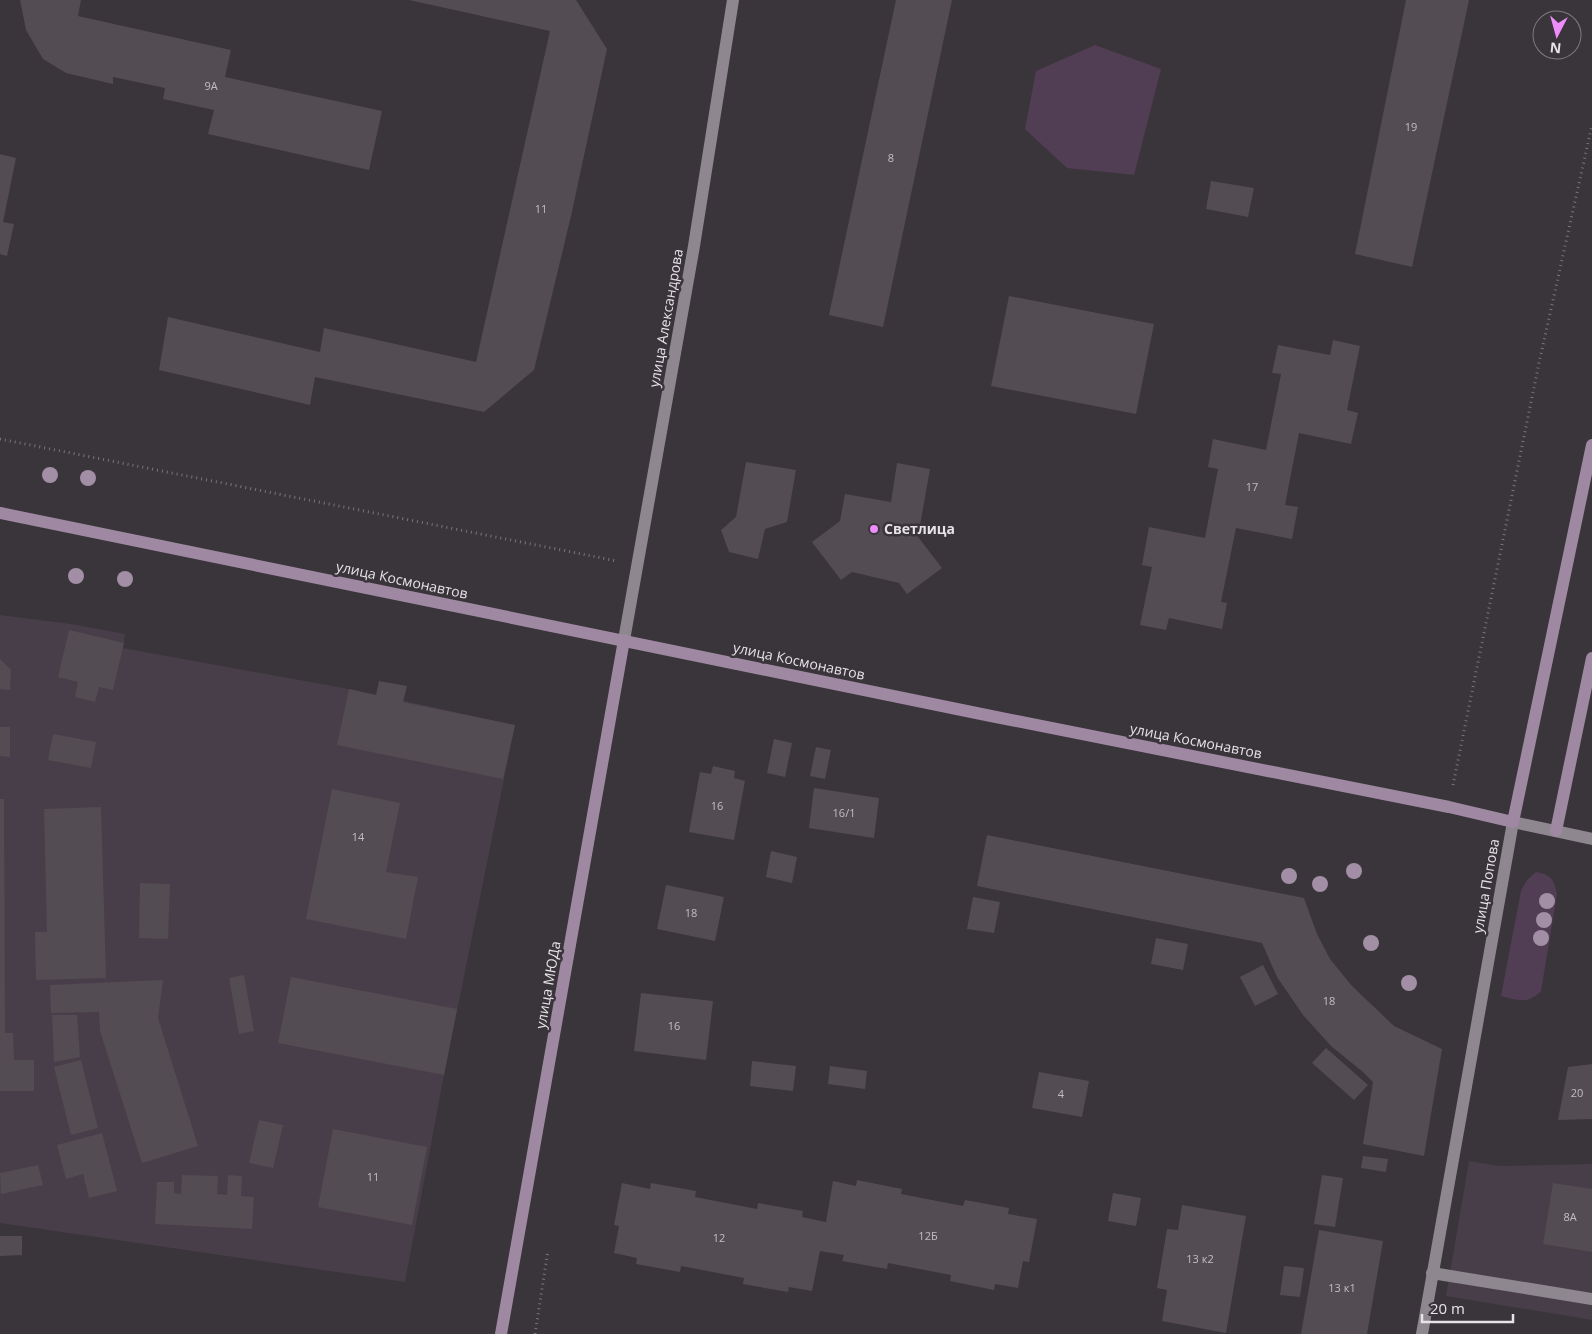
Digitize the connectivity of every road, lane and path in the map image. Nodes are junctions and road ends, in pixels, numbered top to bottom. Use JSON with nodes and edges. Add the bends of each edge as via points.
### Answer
{"nodes":[{"id":1,"x":733,"y":0,"type":"edge"},
{"id":2,"x":1592,"y":125,"type":"edge"},
{"id":3,"x":0,"y":439,"type":"edge"},
{"id":4,"x":1592,"y":445,"type":"edge"},
{"id":5,"x":0,"y":513,"type":"edge"},
{"id":6,"x":638,"y":565,"type":"junction"},
{"id":7,"x":624,"y":640,"type":"junction"},
{"id":8,"x":1592,"y":658,"type":"edge"},
{"id":9,"x":1449,"y":807,"type":"junction"},
{"id":10,"x":1513,"y":822,"type":"junction"},
{"id":11,"x":1556,"y":831,"type":"junction"},
{"id":12,"x":1592,"y":839,"type":"edge"},
{"id":13,"x":548,"y":1250,"type":"dead end"},
{"id":14,"x":1432,"y":1273,"type":"junction"},
{"id":15,"x":1592,"y":1299,"type":"edge"},
{"id":16,"x":501,"y":1334,"type":"edge"},
{"id":17,"x":535,"y":1334,"type":"edge"},
{"id":18,"x":1422,"y":1334,"type":"edge"}],
"edges":[{"from":1,"to":6,"type":"street","name":"улица Александрова"},
{"from":2,"to":9,"type":"path","via":[[1539,363]]},
{"from":3,"to":6,"type":"path"},
{"from":4,"to":10,"type":"main road","name":"улица Попова"},
{"from":5,"to":7,"type":"main road","name":"улица Космонавтов"},
{"from":6,"to":7,"type":"street","name":"улица Александрова"},
{"from":7,"to":9,"type":"main road","name":"улица Космонавтов"},
{"from":7,"to":16,"type":"main road","name":"улица МЮДа"},
{"from":8,"to":11,"type":"main road"},
{"from":9,"to":10,"type":"main road","name":"улица Космонавтов"},
{"from":10,"to":11,"type":"street","name":"улица Космонавтов"},
{"from":10,"to":14,"type":"street","name":"улица Попова"},
{"from":11,"to":12,"type":"street","name":"улица Космонавтов"},
{"from":13,"to":17,"type":"path"},
{"from":14,"to":15,"type":"street"},
{"from":14,"to":18,"type":"street","name":"улица Попова"}]}
